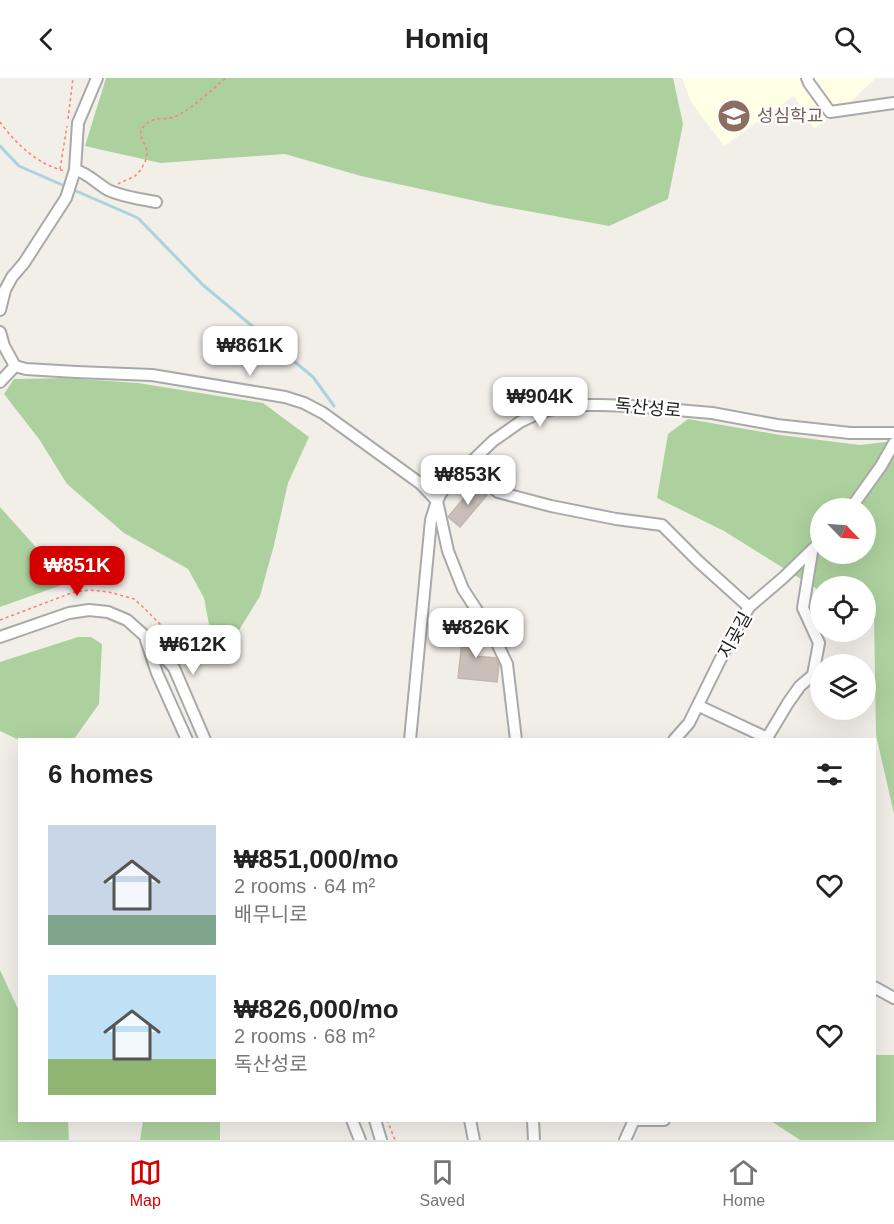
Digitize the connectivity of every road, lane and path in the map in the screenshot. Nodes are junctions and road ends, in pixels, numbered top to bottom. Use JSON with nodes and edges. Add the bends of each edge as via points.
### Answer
{"nodes":[{"id":1,"x":97,"y":78,"type":"edge"},
{"id":2,"x":226,"y":78,"type":"edge"},
{"id":3,"x":807,"y":78,"type":"edge"},
{"id":4,"x":894,"y":103,"type":"edge"},
{"id":5,"x":0,"y":122,"type":"edge"},
{"id":6,"x":73,"y":175,"type":"junction"},
{"id":7,"x":108,"y":190,"type":"junction"},
{"id":8,"x":156,"y":202,"type":"dead end"},
{"id":9,"x":0,"y":310,"type":"edge"},
{"id":10,"x":0,"y":332,"type":"edge"},
{"id":11,"x":15,"y":366,"type":"junction"},
{"id":12,"x":0,"y":381,"type":"edge"},
{"id":13,"x":894,"y":433,"type":"edge"},
{"id":14,"x":894,"y":443,"type":"edge"},
{"id":15,"x":465,"y":467,"type":"junction"},
{"id":16,"x":858,"y":498,"type":"edge"},
{"id":17,"x":436,"y":501,"type":"junction"},
{"id":18,"x":810,"y":554,"type":"edge"},
{"id":19,"x":810,"y":564,"type":"edge"},
{"id":20,"x":749,"y":607,"type":"junction"},
{"id":21,"x":0,"y":620,"type":"edge"},
{"id":22,"x":145,"y":636,"type":"junction"},
{"id":23,"x":0,"y":637,"type":"edge"},
{"id":24,"x":179,"y":659,"type":"dead end"},
{"id":25,"x":699,"y":706,"type":"junction"},
{"id":26,"x":186,"y":738,"type":"edge"},
{"id":27,"x":204,"y":738,"type":"edge"},
{"id":28,"x":410,"y":738,"type":"edge"},
{"id":29,"x":516,"y":738,"type":"edge"},
{"id":30,"x":676,"y":738,"type":"edge"},
{"id":31,"x":876,"y":988,"type":"edge"},
{"id":32,"x":894,"y":998,"type":"edge"},
{"id":33,"x":353,"y":1122,"type":"edge"},
{"id":34,"x":376,"y":1122,"type":"edge"},
{"id":35,"x":388,"y":1122,"type":"edge"},
{"id":36,"x":471,"y":1122,"type":"edge"},
{"id":37,"x":533,"y":1122,"type":"edge"},
{"id":38,"x":634,"y":1122,"type":"edge"},
{"id":39,"x":360,"y":1140,"type":"edge"},
{"id":40,"x":381,"y":1140,"type":"edge"},
{"id":41,"x":395,"y":1140,"type":"edge"},
{"id":42,"x":474,"y":1140,"type":"edge"},
{"id":43,"x":534,"y":1140,"type":"edge"},
{"id":44,"x":625,"y":1140,"type":"edge"}],
"edges":[{"from":1,"to":6,"type":"street","via":[[78,123]]},
{"from":2,"to":7,"type":"path","via":[[182,113],[172,118],[156,118],[144,126],[141,142],[147,152],[145,162],[135,176]]},
{"from":3,"to":4,"type":"street","via":[[830,112]]},
{"from":5,"to":6,"type":"path","via":[[27,152]]},
{"from":6,"to":7,"type":"street","via":[[82,172]]},
{"from":6,"to":9,"type":"street","via":[[66,198],[12,277]]},
{"from":7,"to":8,"type":"street"},
{"from":10,"to":11,"type":"street"},
{"from":11,"to":12,"type":"street"},
{"from":11,"to":17,"type":"street","via":[[152,375],[304,403],[421,484]]},
{"from":13,"to":15,"type":"street","name":"독산성로","via":[[850,433],[777,425],[712,413],[572,405],[520,422]]},
{"from":14,"to":16,"type":"street"},
{"from":15,"to":17,"type":"street","name":"독산성로"},
{"from":15,"to":20,"type":"street","via":[[498,492],[551,507],[662,525]]},
{"from":17,"to":28,"type":"street","name":"독산성로","via":[[430,520]]},
{"from":17,"to":29,"type":"street","via":[[448,551],[463,589],[507,664]]},
{"from":18,"to":20,"type":"street","name":"지곶길"},
{"from":19,"to":25,"type":"street","name":"지곶길","via":[[803,608],[819,644],[813,675],[800,686],[767,738]]},
{"from":20,"to":25,"type":"street","name":"지곶길"},
{"from":21,"to":24,"type":"path","via":[[74,592],[109,592],[134,599],[142,606],[165,629]]},
{"from":22,"to":23,"type":"street","via":[[127,620],[108,612],[88,610]]},
{"from":22,"to":26,"type":"street"},
{"from":22,"to":27,"type":"street","via":[[174,668]]},
{"from":25,"to":30,"type":"street","name":"지곶길"},
{"from":31,"to":32,"type":"street"},
{"from":33,"to":39,"type":"street"},
{"from":34,"to":40,"type":"street"},
{"from":35,"to":41,"type":"path"},
{"from":36,"to":42,"type":"street"},
{"from":37,"to":43,"type":"street"},
{"from":38,"to":44,"type":"street"}]}
